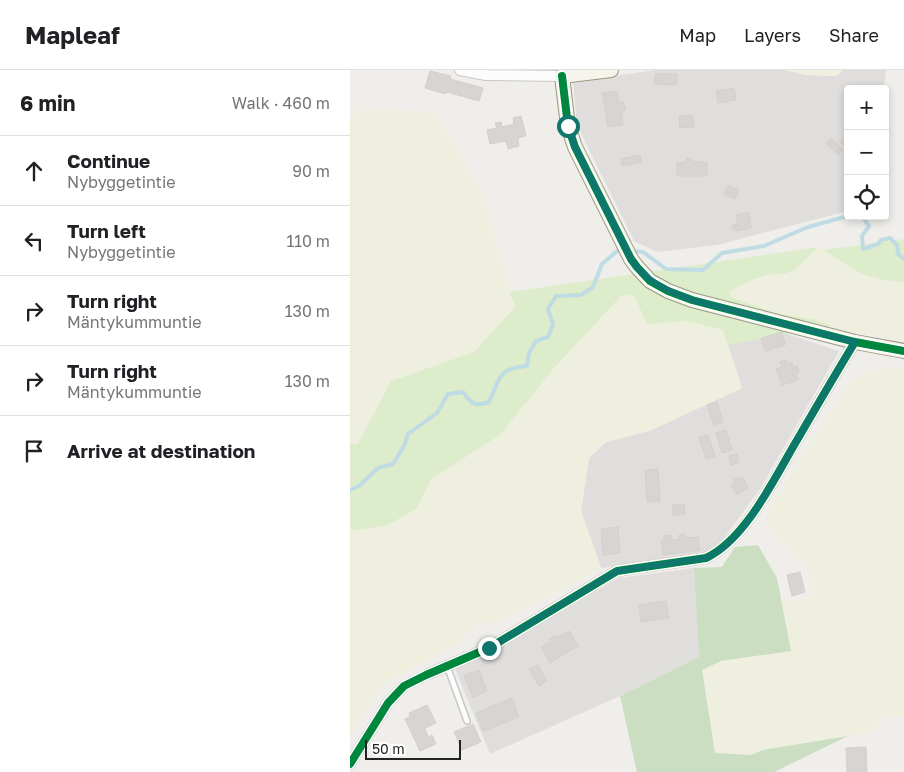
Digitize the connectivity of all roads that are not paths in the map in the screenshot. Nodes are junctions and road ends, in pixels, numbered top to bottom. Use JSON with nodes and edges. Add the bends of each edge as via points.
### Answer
{"nodes":[{"id":1,"x":460,"y":70,"type":"edge"},
{"id":2,"x":611,"y":70,"type":"edge"},
{"id":3,"x":562,"y":76,"type":"junction"},
{"id":4,"x":855,"y":342,"type":"junction"},
{"id":5,"x":904,"y":351,"type":"edge"},
{"id":6,"x":447,"y":666,"type":"junction"},
{"id":7,"x":467,"y":721,"type":"dead end"},
{"id":8,"x":350,"y":764,"type":"edge"}],
"edges":[{"from":1,"to":3,"type":"street","via":[[486,75]]},
{"from":2,"to":3,"type":"street"},
{"from":3,"to":4,"type":"street","via":[[568,126],[575,147],[631,259],[650,281],[692,300]]},
{"from":4,"to":5,"type":"street"},
{"from":4,"to":6,"type":"street","via":[[766,496],[718,553],[706,558],[617,571],[489,648]]},
{"from":6,"to":7,"type":"lane"},
{"from":6,"to":8,"type":"street","via":[[404,686],[388,703]]}]}
